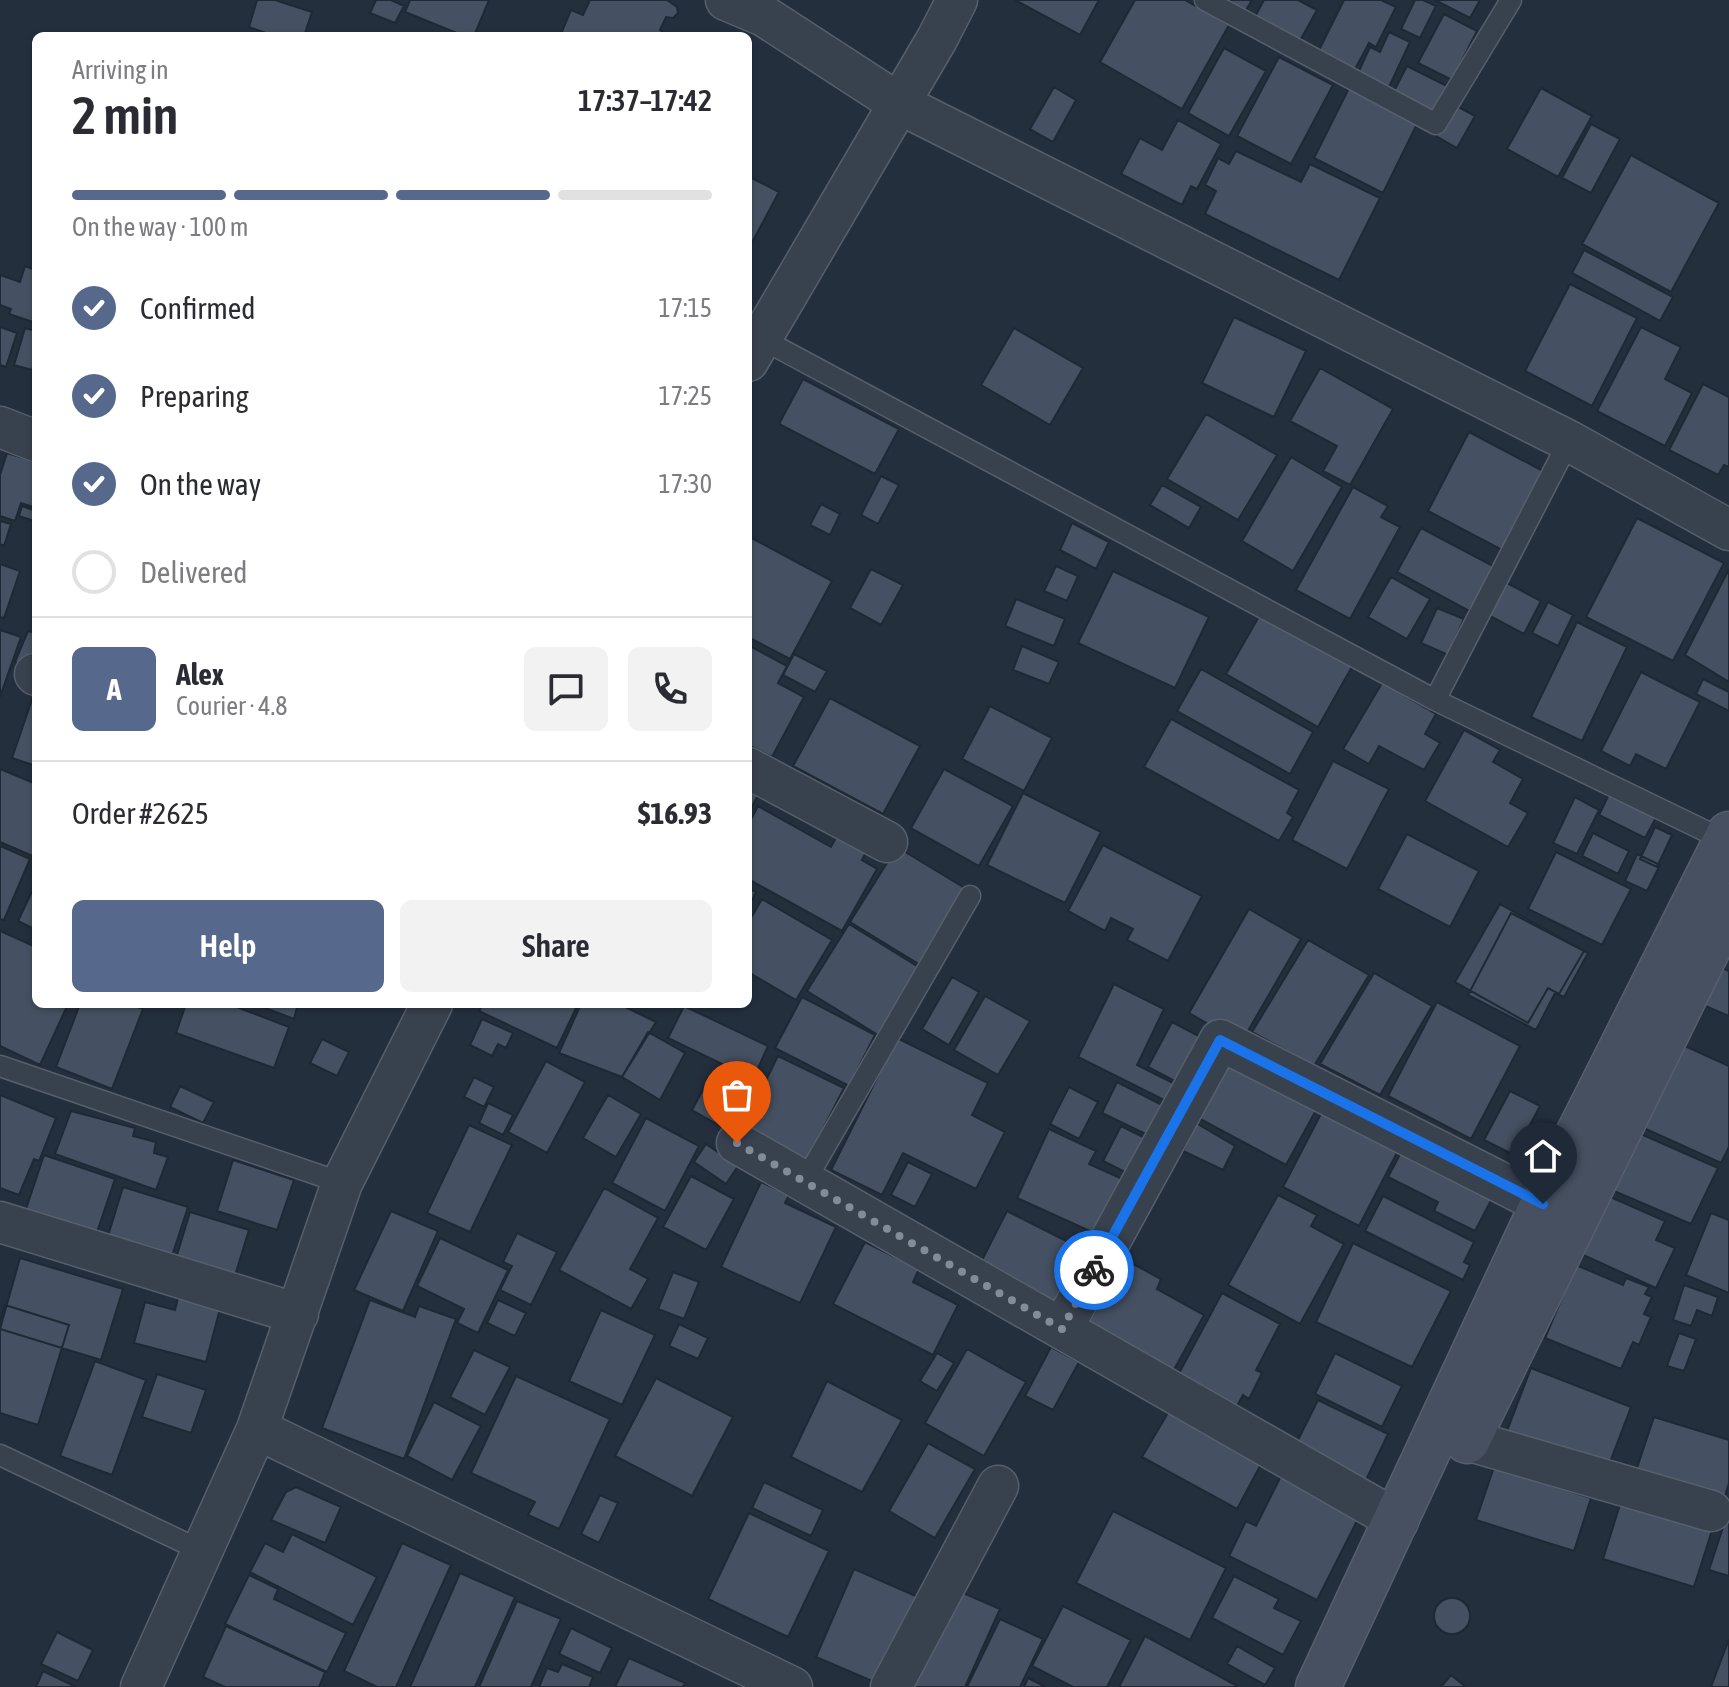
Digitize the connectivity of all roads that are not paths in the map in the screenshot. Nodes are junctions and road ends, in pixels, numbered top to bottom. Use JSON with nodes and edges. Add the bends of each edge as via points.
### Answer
{"nodes":[{"id":1,"x":726,"y":0,"type":"edge"},
{"id":2,"x":957,"y":0,"type":"edge"},
{"id":3,"x":1205,"y":0,"type":"edge"},
{"id":4,"x":1511,"y":0,"type":"edge"},
{"id":5,"x":898,"y":103,"type":"junction"},
{"id":6,"x":754,"y":349,"type":"edge"},
{"id":7,"x":0,"y":427,"type":"edge"},
{"id":8,"x":32,"y":439,"type":"edge"},
{"id":9,"x":1569,"y":441,"type":"junction"},
{"id":10,"x":1729,"y":530,"type":"edge"},
{"id":11,"x":1435,"y":700,"type":"junction"},
{"id":12,"x":752,"y":770,"type":"edge"},
{"id":13,"x":1727,"y":838,"type":"edge"},
{"id":14,"x":887,"y":842,"type":"dead end"},
{"id":15,"x":970,"y":896,"type":"dead end"},
{"id":16,"x":1729,"y":906,"type":"edge"},
{"id":17,"x":430,"y":1008,"type":"edge"},
{"id":18,"x":0,"y":1066,"type":"edge"},
{"id":19,"x":737,"y":1143,"type":"dead end"},
{"id":20,"x":805,"y":1181,"type":"junction"},
{"id":21,"x":342,"y":1183,"type":"junction"},
{"id":22,"x":1543,"y":1204,"type":"junction"},
{"id":23,"x":0,"y":1222,"type":"edge"},
{"id":24,"x":298,"y":1314,"type":"junction"},
{"id":25,"x":1062,"y":1329,"type":"junction"},
{"id":26,"x":257,"y":1429,"type":"junction"},
{"id":27,"x":1467,"y":1440,"type":"junction"},
{"id":28,"x":0,"y":1455,"type":"edge"},
{"id":29,"x":998,"y":1486,"type":"dead end"},
{"id":30,"x":1711,"y":1511,"type":"dead end"},
{"id":31,"x":1398,"y":1521,"type":"junction"},
{"id":32,"x":202,"y":1551,"type":"junction"},
{"id":33,"x":750,"y":1678,"type":"edge"},
{"id":34,"x":141,"y":1687,"type":"edge"},
{"id":35,"x":792,"y":1687,"type":"edge"},
{"id":36,"x":891,"y":1687,"type":"edge"},
{"id":37,"x":1318,"y":1687,"type":"edge"},
{"id":38,"x":1346,"y":1687,"type":"edge"}],
"edges":[{"from":1,"to":5,"type":"street","via":[[764,16]]},
{"from":2,"to":5,"type":"street"},
{"from":3,"to":4,"type":"lane","via":[[1436,124]]},
{"from":5,"to":6,"type":"street"},
{"from":5,"to":9,"type":"street"},
{"from":6,"to":11,"type":"lane"},
{"from":7,"to":8,"type":"street"},
{"from":9,"to":10,"type":"street"},
{"from":9,"to":11,"type":"lane"},
{"from":11,"to":13,"type":"lane"},
{"from":12,"to":14,"type":"street"},
{"from":13,"to":22,"type":"street"},
{"from":15,"to":20,"type":"lane"},
{"from":16,"to":27,"type":"street"},
{"from":17,"to":21,"type":"street"},
{"from":18,"to":21,"type":"lane"},
{"from":19,"to":20,"type":"street"},
{"from":20,"to":25,"type":"street"},
{"from":21,"to":24,"type":"street"},
{"from":22,"to":25,"type":"street","via":[[1220,1040]]},
{"from":22,"to":31,"type":"street"},
{"from":23,"to":24,"type":"street"},
{"from":24,"to":26,"type":"street"},
{"from":25,"to":31,"type":"street"},
{"from":26,"to":32,"type":"street"},
{"from":26,"to":33,"type":"street"},
{"from":27,"to":30,"type":"street"},
{"from":27,"to":38,"type":"street"},
{"from":28,"to":32,"type":"lane"},
{"from":29,"to":36,"type":"street"},
{"from":31,"to":37,"type":"street"},
{"from":32,"to":34,"type":"street"},
{"from":33,"to":35,"type":"street"}]}
